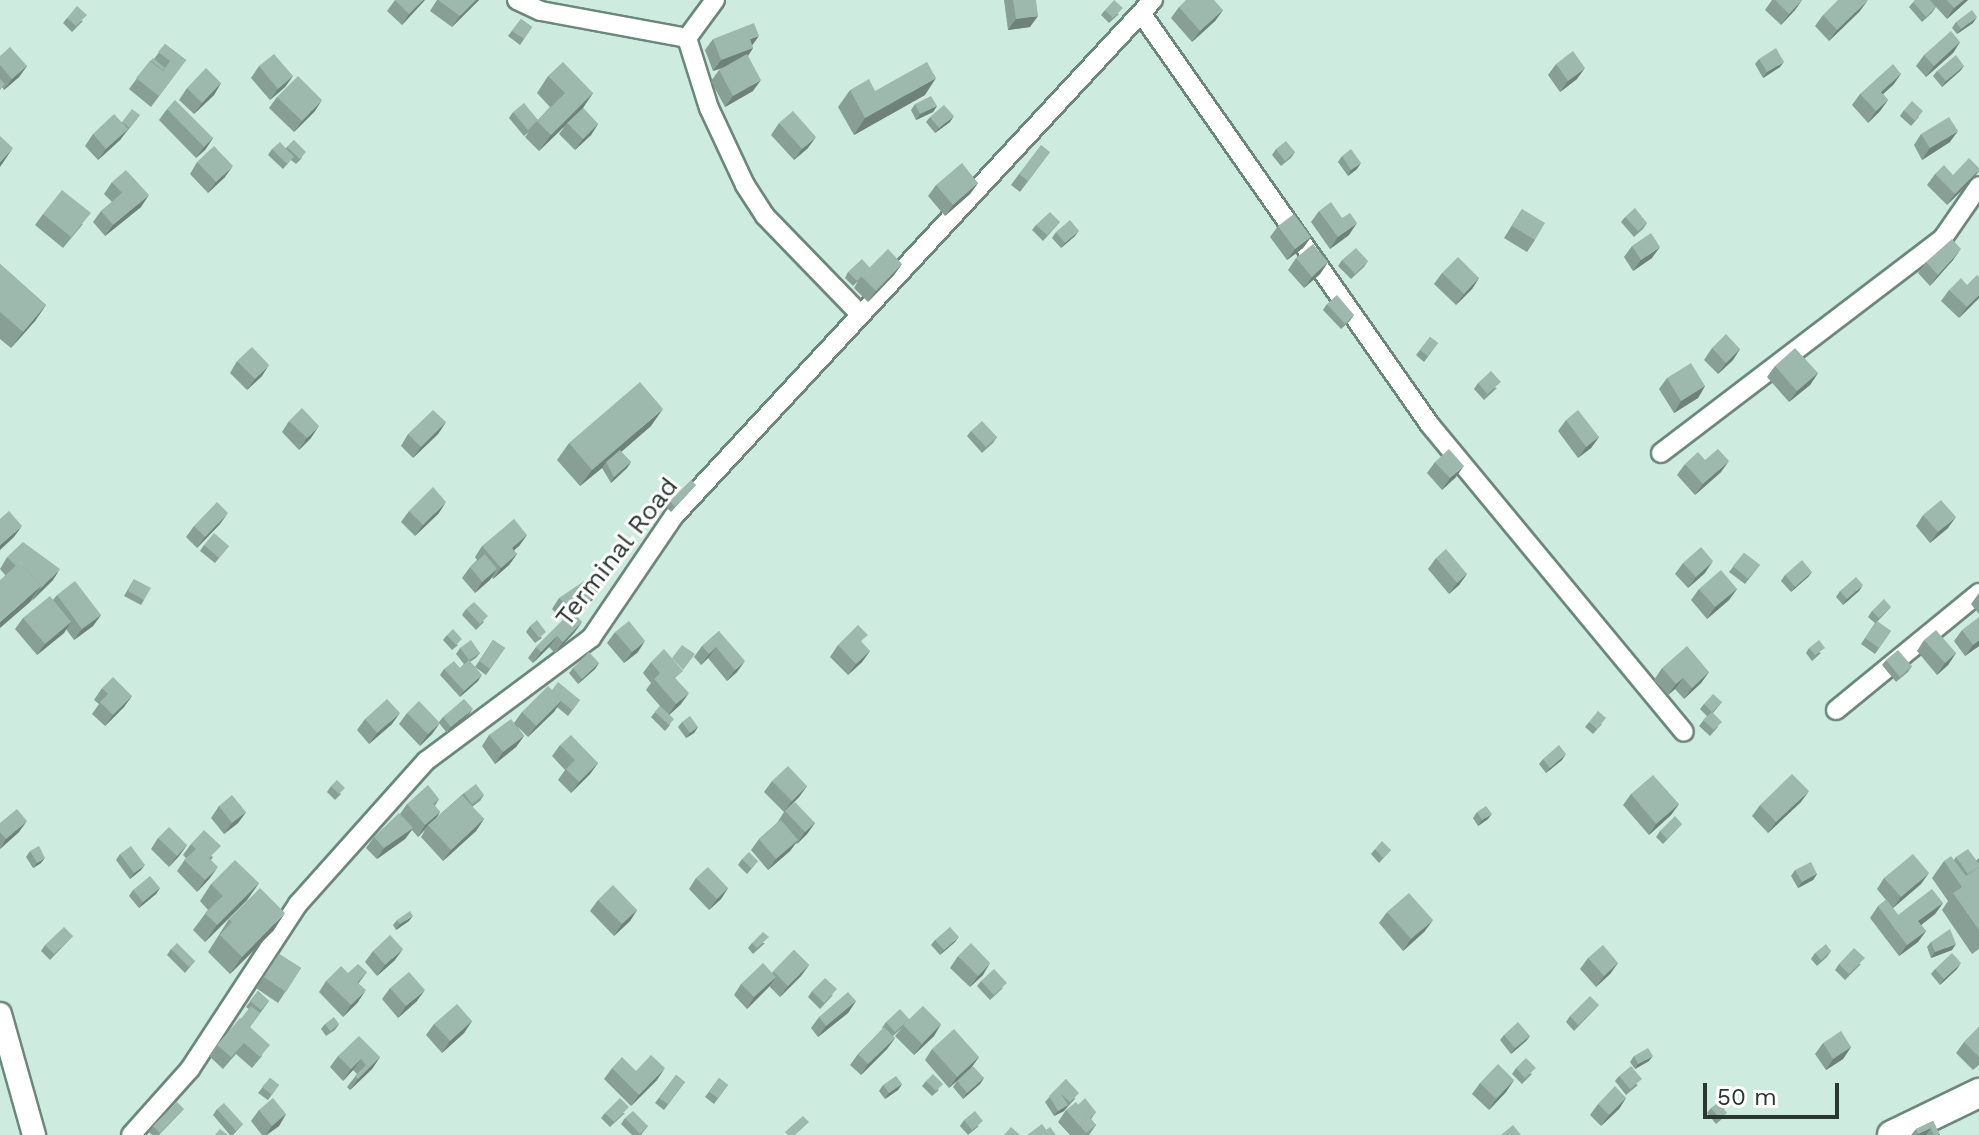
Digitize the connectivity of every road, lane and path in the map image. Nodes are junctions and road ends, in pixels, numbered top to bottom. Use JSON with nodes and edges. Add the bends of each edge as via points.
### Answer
{"nodes":[{"id":1,"x":517,"y":0,"type":"edge"},
{"id":2,"x":715,"y":0,"type":"edge"},
{"id":3,"x":1147,"y":7,"type":"edge"},
{"id":4,"x":687,"y":38,"type":"junction"},
{"id":5,"x":1979,"y":186,"type":"edge"},
{"id":6,"x":860,"y":314,"type":"junction"},
{"id":7,"x":1661,"y":453,"type":"dead end"},
{"id":8,"x":1979,"y":593,"type":"edge"},
{"id":9,"x":1836,"y":710,"type":"dead end"},
{"id":10,"x":1684,"y":732,"type":"dead end"},
{"id":11,"x":0,"y":1014,"type":"edge"},
{"id":12,"x":1979,"y":1093,"type":"edge"},
{"id":13,"x":34,"y":1135,"type":"edge"},
{"id":14,"x":131,"y":1135,"type":"edge"},
{"id":15,"x":1892,"y":1135,"type":"edge"}],
"edges":[{"from":1,"to":4,"type":"street","via":[[541,11]]},
{"from":2,"to":4,"type":"street"},
{"from":3,"to":6,"type":"street","name":"Terminal Road"},
{"from":3,"to":10,"type":"street","via":[[1430,425]]},
{"from":4,"to":6,"type":"street","via":[[709,108],[745,185],[765,216]]},
{"from":5,"to":7,"type":"street","via":[[1943,238]]},
{"from":6,"to":14,"type":"street","name":"Terminal Road","via":[[674,516],[591,638],[426,761],[298,904],[190,1069]]},
{"from":8,"to":9,"type":"street"},
{"from":11,"to":13,"type":"street"},
{"from":12,"to":15,"type":"main road"}]}
